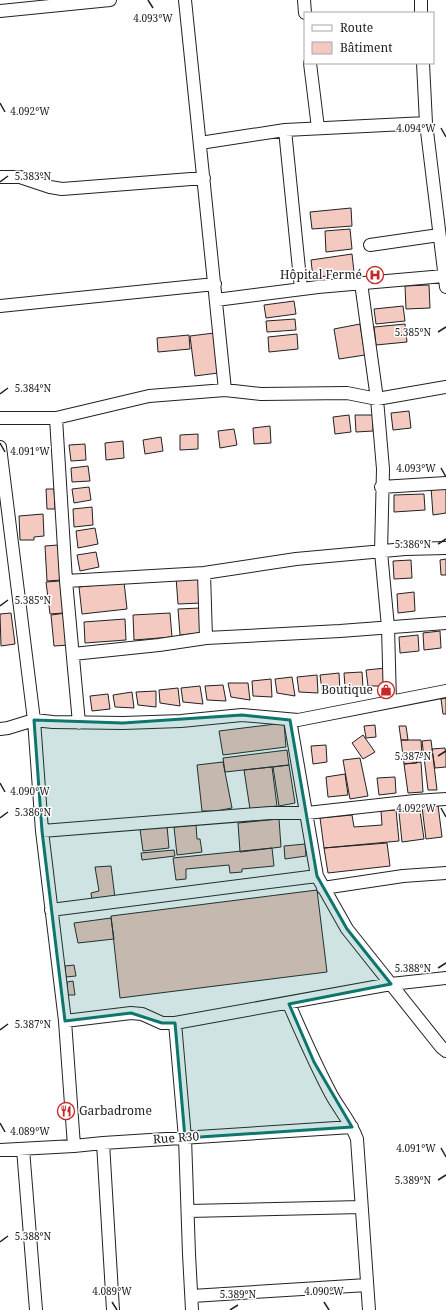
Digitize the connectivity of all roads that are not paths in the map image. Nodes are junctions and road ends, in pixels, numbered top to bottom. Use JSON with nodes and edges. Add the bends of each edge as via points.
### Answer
{"nodes":[{"id":1,"x":110,"y":0,"type":"edge"},
{"id":2,"x":185,"y":0,"type":"edge"},
{"id":3,"x":304,"y":0,"type":"edge"},
{"id":4,"x":420,"y":0,"type":"edge"},
{"id":5,"x":18,"y":4,"type":"edge"},
{"id":6,"x":0,"y":12,"type":"edge"},
{"id":7,"x":305,"y":12,"type":"edge"},
{"id":8,"x":421,"y":12,"type":"edge"},
{"id":9,"x":310,"y":64,"type":"edge"},
{"id":10,"x":423,"y":64,"type":"edge"},
{"id":11,"x":426,"y":123,"type":"junction"},
{"id":12,"x":318,"y":128,"type":"junction"},
{"id":13,"x":285,"y":130,"type":"junction"},
{"id":14,"x":200,"y":144,"type":"junction"},
{"id":15,"x":0,"y":177,"type":"edge"},
{"id":16,"x":204,"y":178,"type":"junction"},
{"id":17,"x":439,"y":235,"type":"junction"},
{"id":18,"x":370,"y":245,"type":"dead end"},
{"id":19,"x":445,"y":281,"type":"edge"},
{"id":20,"x":362,"y":283,"type":"junction"},
{"id":21,"x":215,"y":284,"type":"junction"},
{"id":22,"x":301,"y":290,"type":"junction"},
{"id":23,"x":216,"y":300,"type":"junction"},
{"id":24,"x":0,"y":306,"type":"edge"},
{"id":25,"x":446,"y":387,"type":"edge"},
{"id":26,"x":226,"y":390,"type":"junction"},
{"id":27,"x":377,"y":400,"type":"junction"},
{"id":28,"x":0,"y":418,"type":"edge"},
{"id":29,"x":56,"y":418,"type":"junction"},
{"id":30,"x":0,"y":448,"type":"edge"},
{"id":31,"x":446,"y":483,"type":"edge"},
{"id":32,"x":382,"y":487,"type":"junction"},
{"id":33,"x":3,"y":509,"type":"edge"},
{"id":34,"x":446,"y":548,"type":"edge"},
{"id":35,"x":381,"y":552,"type":"junction"},
{"id":36,"x":204,"y":573,"type":"junction"},
{"id":37,"x":66,"y":581,"type":"junction"},
{"id":38,"x":446,"y":623,"type":"edge"},
{"id":39,"x":388,"y":627,"type":"junction"},
{"id":40,"x":206,"y":638,"type":"junction"},
{"id":41,"x":73,"y":654,"type":"junction"},
{"id":42,"x":446,"y":691,"type":"edge"},
{"id":43,"x":390,"y":702,"type":"junction"},
{"id":44,"x":34,"y":720,"type":"junction"},
{"id":45,"x":290,"y":720,"type":"junction"},
{"id":46,"x":79,"y":723,"type":"junction"},
{"id":47,"x":0,"y":730,"type":"edge"},
{"id":48,"x":446,"y":799,"type":"edge"},
{"id":49,"x":307,"y":813,"type":"junction"},
{"id":50,"x":42,"y":831,"type":"junction"},
{"id":51,"x":446,"y":873,"type":"edge"},
{"id":52,"x":317,"y":876,"type":"junction"},
{"id":53,"x":323,"y":888,"type":"junction"},
{"id":54,"x":51,"y":910,"type":"junction"},
{"id":55,"x":446,"y":978,"type":"edge"},
{"id":56,"x":391,"y":984,"type":"junction"},
{"id":57,"x":289,"y":1004,"type":"junction"},
{"id":58,"x":65,"y":1020,"type":"junction"},
{"id":59,"x":174,"y":1023,"type":"junction"},
{"id":60,"x":446,"y":1051,"type":"edge"},
{"id":61,"x":352,"y":1127,"type":"junction"},
{"id":62,"x":185,"y":1138,"type":"junction"},
{"id":63,"x":103,"y":1143,"type":"junction"},
{"id":64,"x":74,"y":1146,"type":"junction"},
{"id":65,"x":23,"y":1149,"type":"junction"},
{"id":66,"x":0,"y":1150,"type":"edge"},
{"id":67,"x":361,"y":1207,"type":"junction"},
{"id":68,"x":188,"y":1211,"type":"junction"},
{"id":69,"x":367,"y":1285,"type":"junction"},
{"id":70,"x":192,"y":1296,"type":"junction"},
{"id":71,"x":36,"y":1310,"type":"edge"},
{"id":72,"x":113,"y":1310,"type":"edge"},
{"id":73,"x":192,"y":1310,"type":"edge"},
{"id":74,"x":369,"y":1310,"type":"edge"}],
"edges":[{"from":1,"to":5,"type":"street"},
{"from":2,"to":14,"type":"street"},
{"from":3,"to":7,"type":"street"},
{"from":4,"to":8,"type":"street"},
{"from":5,"to":6,"type":"street"},
{"from":9,"to":12,"type":"street"},
{"from":10,"to":11,"type":"street"},
{"from":11,"to":12,"type":"street"},
{"from":11,"to":17,"type":"street"},
{"from":12,"to":13,"type":"street"},
{"from":13,"to":14,"type":"street"},
{"from":13,"to":22,"type":"street"},
{"from":14,"to":16,"type":"street"},
{"from":15,"to":16,"type":"street","via":[[20,177],[62,189]]},
{"from":16,"to":21,"type":"street"},
{"from":17,"to":18,"type":"street"},
{"from":17,"to":19,"type":"street"},
{"from":19,"to":20,"type":"street"},
{"from":20,"to":22,"type":"street"},
{"from":20,"to":27,"type":"street"},
{"from":21,"to":23,"type":"street"},
{"from":21,"to":24,"type":"street"},
{"from":22,"to":23,"type":"street"},
{"from":23,"to":26,"type":"street"},
{"from":25,"to":27,"type":"street"},
{"from":26,"to":27,"type":"street","via":[[261,394],[347,394]]},
{"from":26,"to":29,"type":"street","via":[[149,396]]},
{"from":27,"to":32,"type":"street","via":[[383,469]]},
{"from":28,"to":29,"type":"street"},
{"from":29,"to":37,"type":"street"},
{"from":30,"to":33,"type":"street"},
{"from":31,"to":32,"type":"street"},
{"from":32,"to":35,"type":"street"},
{"from":33,"to":44,"type":"street"},
{"from":34,"to":35,"type":"street"},
{"from":35,"to":36,"type":"street","via":[[296,559]]},
{"from":35,"to":39,"type":"street"},
{"from":36,"to":37,"type":"street"},
{"from":36,"to":40,"type":"street"},
{"from":37,"to":41,"type":"street"},
{"from":38,"to":39,"type":"street"},
{"from":39,"to":40,"type":"street"},
{"from":39,"to":43,"type":"street"},
{"from":40,"to":41,"type":"street"},
{"from":41,"to":46,"type":"street"},
{"from":42,"to":43,"type":"street"},
{"from":43,"to":45,"type":"street"},
{"from":44,"to":46,"type":"street"},
{"from":44,"to":47,"type":"street"},
{"from":44,"to":50,"type":"street"},
{"from":45,"to":46,"type":"street","via":[[242,715],[181,721]]},
{"from":45,"to":49,"type":"street"},
{"from":48,"to":49,"type":"street"},
{"from":49,"to":50,"type":"street","via":[[270,813]]},
{"from":49,"to":52,"type":"street"},
{"from":50,"to":54,"type":"street"},
{"from":51,"to":53,"type":"street","via":[[403,876]]},
{"from":52,"to":53,"type":"street"},
{"from":52,"to":54,"type":"street"},
{"from":53,"to":56,"type":"street","via":[[347,929]]},
{"from":54,"to":58,"type":"street"},
{"from":55,"to":56,"type":"street"},
{"from":56,"to":57,"type":"street"},
{"from":56,"to":60,"type":"street"},
{"from":57,"to":59,"type":"street"},
{"from":57,"to":61,"type":"street","via":[[314,1062],[336,1104]]},
{"from":58,"to":59,"type":"street","via":[[131,1013],[142,1014],[162,1023]]},
{"from":58,"to":64,"type":"street"},
{"from":59,"to":62,"type":"street"},
{"from":61,"to":62,"type":"street","name":"Rue R30"},
{"from":61,"to":67,"type":"street","via":[[357,1139]]},
{"from":62,"to":63,"type":"street","name":"Rue R30"},
{"from":62,"to":68,"type":"street"},
{"from":63,"to":64,"type":"street","name":"Rue R30"},
{"from":63,"to":72,"type":"street"},
{"from":64,"to":65,"type":"street","name":"Rue R30"},
{"from":65,"to":66,"type":"street","name":"Rue R30"},
{"from":65,"to":71,"type":"street"},
{"from":67,"to":68,"type":"street"},
{"from":67,"to":69,"type":"street"},
{"from":68,"to":70,"type":"street"},
{"from":69,"to":70,"type":"street"},
{"from":69,"to":74,"type":"street"},
{"from":70,"to":73,"type":"street"}]}
